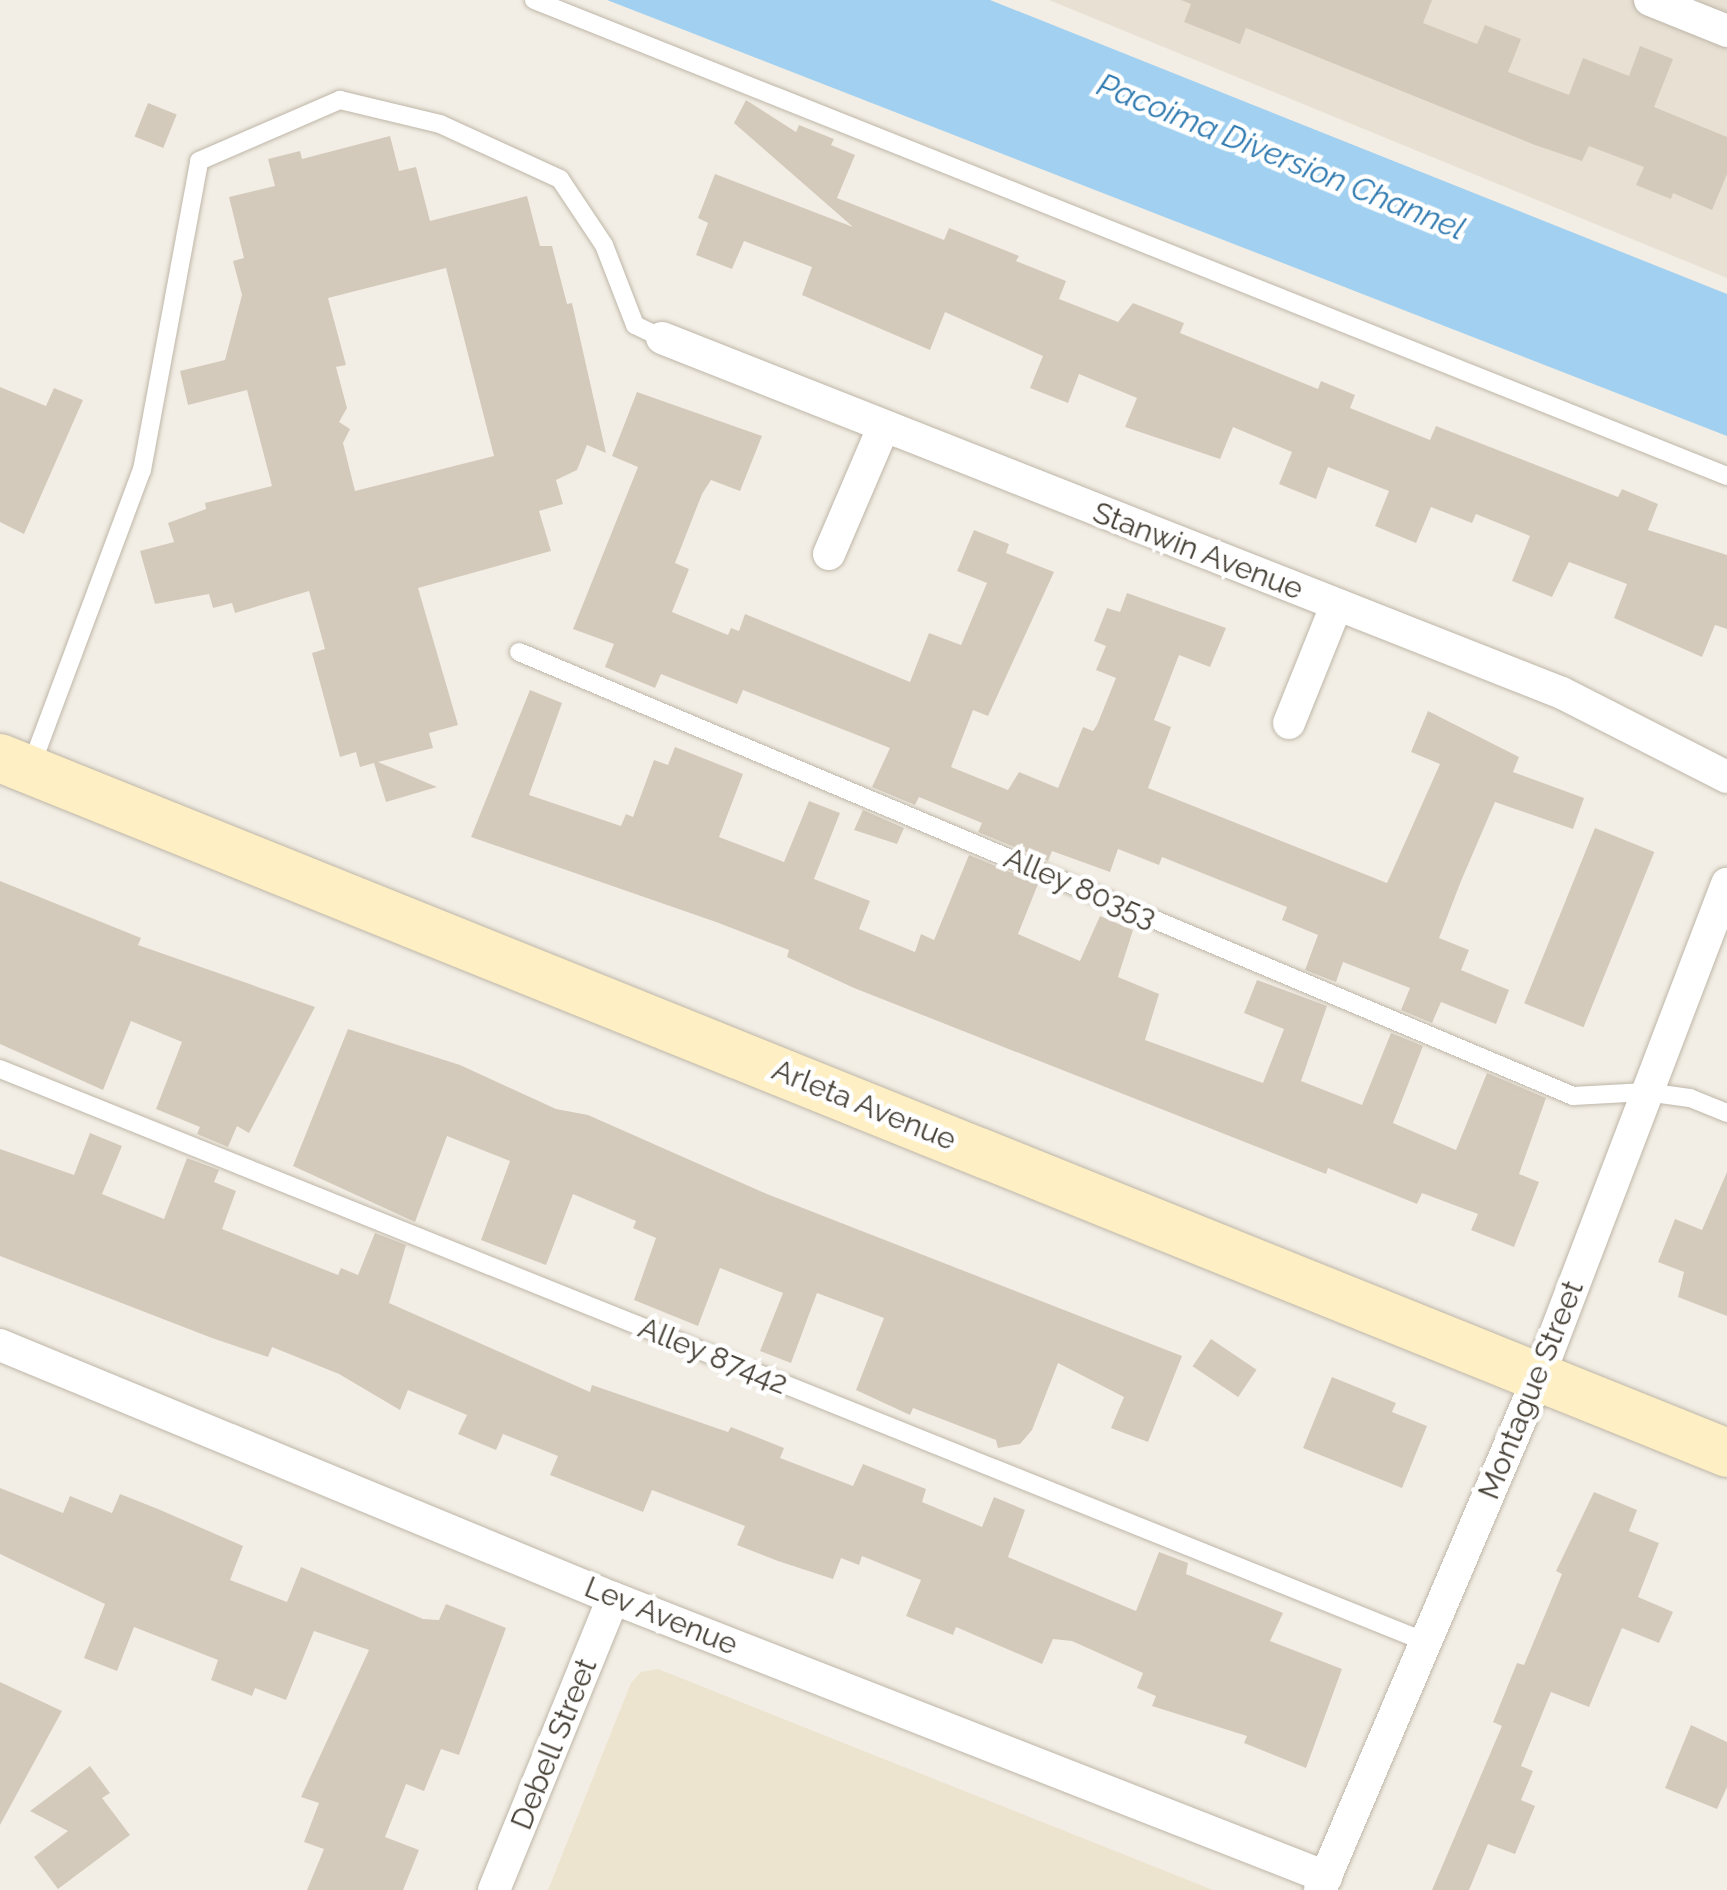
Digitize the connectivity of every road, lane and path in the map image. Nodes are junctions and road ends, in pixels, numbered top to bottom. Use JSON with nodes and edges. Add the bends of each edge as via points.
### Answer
{"nodes":[{"id":1,"x":534,"y":0,"type":"edge"},
{"id":2,"x":1650,"y":0,"type":"edge"},
{"id":3,"x":1727,"y":31,"type":"edge"},
{"id":4,"x":662,"y":338,"type":"joint"},
{"id":5,"x":882,"y":428,"type":"junction"},
{"id":6,"x":1727,"y":476,"type":"edge"},
{"id":7,"x":829,"y":554,"type":"dead end"},
{"id":8,"x":1336,"y":606,"type":"junction"},
{"id":9,"x":519,"y":652,"type":"dead end"},
{"id":10,"x":1289,"y":723,"type":"dead end"},
{"id":11,"x":15,"y":764,"type":"edge"},
{"id":12,"x":1727,"y":777,"type":"edge"},
{"id":13,"x":1727,"y":884,"type":"edge"},
{"id":14,"x":0,"y":1069,"type":"edge"},
{"id":15,"x":1646,"y":1092,"type":"junction"},
{"id":16,"x":1727,"y":1113,"type":"edge"},
{"id":17,"x":0,"y":1345,"type":"edge"},
{"id":18,"x":1540,"y":1376,"type":"junction"},
{"id":19,"x":1727,"y":1453,"type":"edge"},
{"id":20,"x":614,"y":1598,"type":"junction"},
{"id":21,"x":1426,"y":1642,"type":"junction"},
{"id":22,"x":1323,"y":1884,"type":"edge"},
{"id":23,"x":494,"y":1890,"type":"edge"}],
"edges":[{"from":1,"to":6,"type":"lane"},
{"from":2,"to":3,"type":"street"},
{"from":4,"to":5,"type":"street","name":"Stanwin Avenue"},
{"from":4,"to":11,"type":"lane","via":[[635,325],[604,246],[560,179],[440,124],[340,100],[199,160],[142,470]]},
{"from":5,"to":7,"type":"street"},
{"from":5,"to":8,"type":"street","name":"Stanwin Avenue"},
{"from":8,"to":10,"type":"street"},
{"from":8,"to":12,"type":"street","name":"Stanwin Avenue","via":[[1562,693]]},
{"from":9,"to":15,"type":"lane","name":"Alley 80353","via":[[1573,1096]]},
{"from":11,"to":18,"type":"main road","name":"Arleta Avenue"},
{"from":13,"to":15,"type":"street","name":"Montague Street"},
{"from":14,"to":21,"type":"lane","name":"Alley 87442"},
{"from":15,"to":16,"type":"lane","name":"Alley 80353","via":[[1690,1098]]},
{"from":15,"to":18,"type":"street","name":"Montague Street"},
{"from":17,"to":20,"type":"street","name":"Lev Avenue"},
{"from":18,"to":19,"type":"main road","name":"Arleta Avenue"},
{"from":18,"to":21,"type":"street","name":"Montague Street"},
{"from":20,"to":22,"type":"street","name":"Lev Avenue"},
{"from":20,"to":23,"type":"street","name":"Debell Street"},
{"from":21,"to":22,"type":"street","name":"Montague Street"}]}
